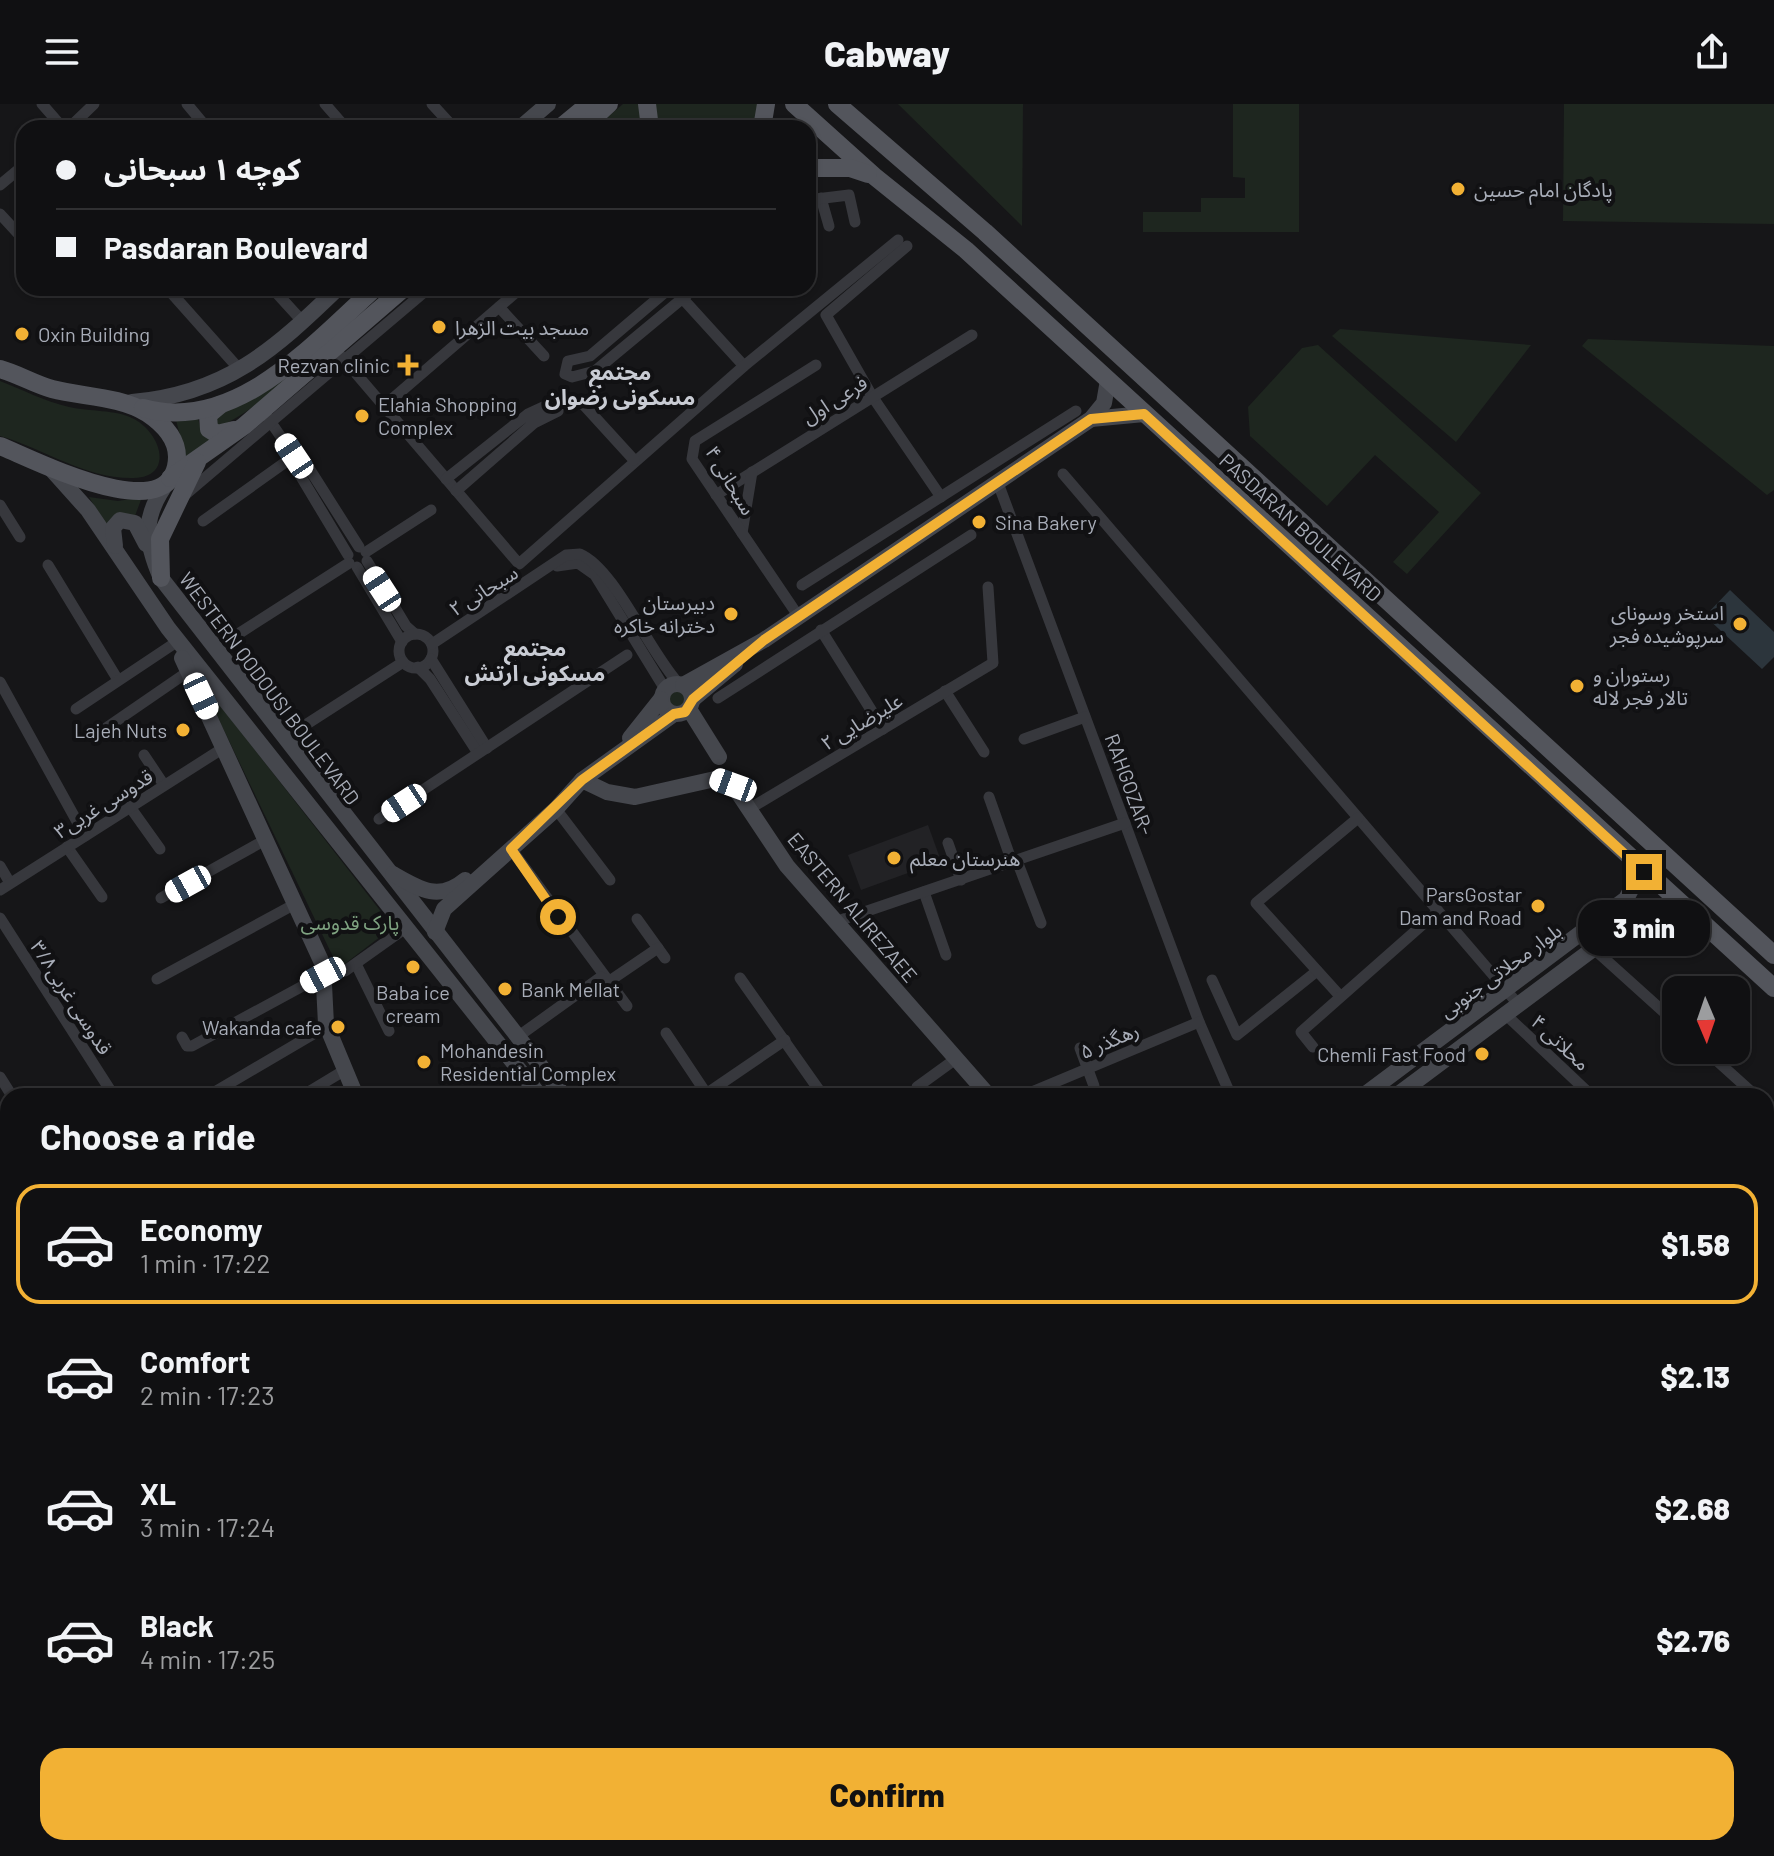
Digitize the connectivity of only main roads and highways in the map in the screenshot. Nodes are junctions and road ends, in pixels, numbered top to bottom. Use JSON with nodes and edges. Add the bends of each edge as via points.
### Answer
{"nodes":[{"id":1,"x":589,"y":104,"type":"edge"},
{"id":2,"x":609,"y":104,"type":"edge"},
{"id":3,"x":794,"y":104,"type":"edge"},
{"id":4,"x":837,"y":104,"type":"edge"},
{"id":5,"x":570,"y":120,"type":"edge"},
{"id":6,"x":592,"y":120,"type":"edge"},
{"id":7,"x":812,"y":120,"type":"edge"},
{"id":8,"x":816,"y":124,"type":"edge"},
{"id":9,"x":816,"y":168,"type":"edge"},
{"id":10,"x":874,"y":176,"type":"junction"},
{"id":11,"x":985,"y":232,"type":"junction"},
{"id":12,"x":966,"y":250,"type":"junction"},
{"id":13,"x":366,"y":296,"type":"edge"},
{"id":14,"x":396,"y":296,"type":"edge"},
{"id":15,"x":4,"y":367,"type":"edge"},
{"id":16,"x":126,"y":403,"type":"junction"},
{"id":17,"x":222,"y":404,"type":"junction"},
{"id":18,"x":244,"y":426,"type":"junction"},
{"id":19,"x":0,"y":446,"type":"edge"},
{"id":20,"x":199,"y":458,"type":"junction"},
{"id":21,"x":170,"y":478,"type":"junction"},
{"id":22,"x":161,"y":578,"type":"road end"},
{"id":23,"x":1413,"y":627,"type":"junction"},
{"id":24,"x":1398,"y":644,"type":"junction"},
{"id":25,"x":1774,"y":955,"type":"edge"},
{"id":26,"x":1774,"y":988,"type":"edge"}],
"edges":[{"from":1,"to":5,"type":"main road"},
{"from":2,"to":6,"type":"main road"},
{"from":3,"to":7,"type":"main road","name":"PASDARAN BOULEVARD"},
{"from":4,"to":11,"type":"main road","name":"PASDARAN BOULEVARD"},
{"from":8,"to":10,"type":"main road","name":"PASDARAN BOULEVARD"},
{"from":9,"to":10,"type":"main road","via":[[850,168]]},
{"from":10,"to":12,"type":"main road","name":"PASDARAN BOULEVARD"},
{"from":11,"to":12,"type":"main road"},
{"from":11,"to":23,"type":"main road","name":"PASDARAN BOULEVARD"},
{"from":12,"to":24,"type":"main road","name":"PASDARAN BOULEVARD"},
{"from":13,"to":17,"type":"main road","via":[[256,389]]},
{"from":14,"to":18,"type":"main road","via":[[340,354],[267,416]]},
{"from":15,"to":16,"type":"main road","via":[[48,388]]},
{"from":16,"to":17,"type":"main road","via":[[172,413]]},
{"from":16,"to":21,"type":"main road","via":[[160,422],[172,437],[177,459]]},
{"from":17,"to":18,"type":"main road","via":[[208,415],[209,429],[225,433]]},
{"from":18,"to":20,"type":"main road"},
{"from":19,"to":21,"type":"main road","via":[[76,480],[116,489],[148,489]]},
{"from":20,"to":21,"type":"main road"},
{"from":20,"to":22,"type":"main road","via":[[160,539]]},
{"from":23,"to":24,"type":"main road"},
{"from":23,"to":25,"type":"main road","name":"PASDARAN BOULEVARD"},
{"from":24,"to":26,"type":"main road","name":"PASDARAN BOULEVARD"}]}
